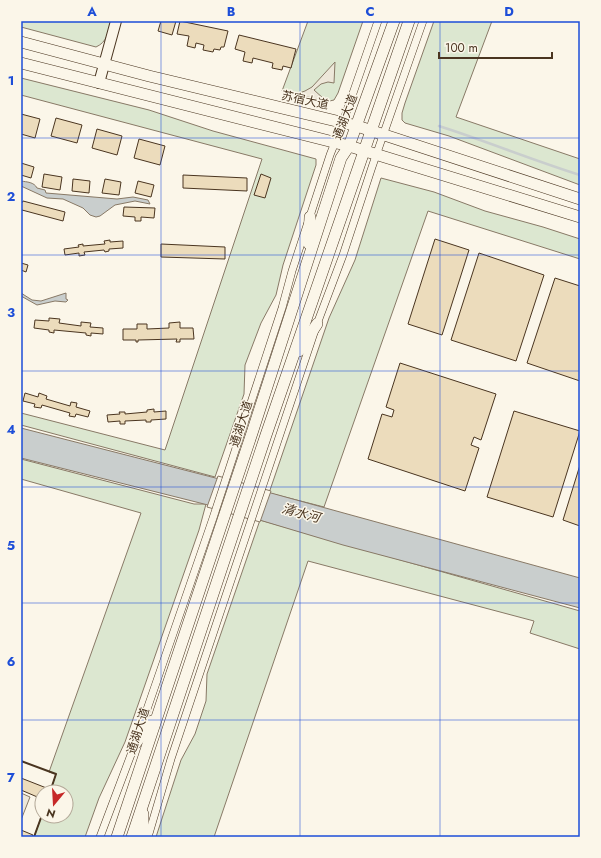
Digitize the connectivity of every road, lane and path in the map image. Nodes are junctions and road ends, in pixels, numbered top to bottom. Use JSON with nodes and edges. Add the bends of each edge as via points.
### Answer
{"nodes":[{"id":1,"x":116,"y":21,"type":"edge"},
{"id":2,"x":378,"y":21,"type":"edge"},
{"id":3,"x":394,"y":21,"type":"edge"},
{"id":4,"x":409,"y":21,"type":"edge"},
{"id":5,"x":424,"y":21,"type":"edge"},
{"id":6,"x":21,"y":42,"type":"edge"},
{"id":7,"x":21,"y":63,"type":"edge"},
{"id":8,"x":104,"y":63,"type":"junction"},
{"id":9,"x":99,"y":83,"type":"junction"},
{"id":10,"x":343,"y":122,"type":"junction"},
{"id":11,"x":357,"y":126,"type":"junction"},
{"id":12,"x":370,"y":130,"type":"junction"},
{"id":13,"x":384,"y":135,"type":"junction"},
{"id":14,"x":335,"y":142,"type":"junction"},
{"id":15,"x":350,"y":146,"type":"junction"},
{"id":16,"x":363,"y":150,"type":"junction"},
{"id":17,"x":377,"y":154,"type":"junction"},
{"id":18,"x":580,"y":199,"type":"edge"},
{"id":19,"x":310,"y":217,"type":"junction"},
{"id":20,"x":580,"y":218,"type":"edge"},
{"id":21,"x":308,"y":257,"type":"junction"},
{"id":22,"x":317,"y":324,"type":"junction"},
{"id":23,"x":290,"y":363,"type":"junction"},
{"id":24,"x":217,"y":519,"type":"junction"},
{"id":25,"x":158,"y":712,"type":"junction"},
{"id":26,"x":135,"y":744,"type":"junction"},
{"id":27,"x":143,"y":802,"type":"junction"},
{"id":28,"x":100,"y":837,"type":"edge"},
{"id":29,"x":117,"y":837,"type":"edge"},
{"id":30,"x":132,"y":837,"type":"edge"},
{"id":31,"x":143,"y":837,"type":"edge"},
{"id":32,"x":148,"y":837,"type":"edge"}],
"edges":[{"from":1,"to":8,"type":"street"},
{"from":2,"to":10,"type":"street"},
{"from":3,"to":11,"type":"main road","name":"通湖大道"},
{"from":4,"to":12,"type":"main road"},
{"from":5,"to":13,"type":"street"},
{"from":6,"to":8,"type":"main road","name":"苏宿大道"},
{"from":7,"to":9,"type":"main road"},
{"from":8,"to":9,"type":"street"},
{"from":8,"to":10,"type":"main road","name":"苏宿大道"},
{"from":9,"to":14,"type":"main road"},
{"from":10,"to":11,"type":"main road","name":"苏宿大道"},
{"from":10,"to":14,"type":"street"},
{"from":11,"to":12,"type":"main road","name":"苏宿大道"},
{"from":11,"to":15,"type":"main road","name":"通湖大道"},
{"from":12,"to":13,"type":"main road","name":"苏宿大道"},
{"from":12,"to":16,"type":"main road"},
{"from":13,"to":17,"type":"street"},
{"from":13,"to":18,"type":"main road","name":"苏宿大道"},
{"from":14,"to":15,"type":"main road"},
{"from":14,"to":19,"type":"street"},
{"from":15,"to":16,"type":"main road"},
{"from":15,"to":21,"type":"main road","name":"通湖大道","via":[[342,158]]},
{"from":16,"to":17,"type":"main road"},
{"from":16,"to":23,"type":"main road"},
{"from":17,"to":20,"type":"main road"},
{"from":17,"to":22,"type":"street"},
{"from":19,"to":21,"type":"main road"},
{"from":19,"to":24,"type":"street","via":[[241,431]]},
{"from":21,"to":24,"type":"main road","name":"通湖大道","via":[[252,434]]},
{"from":22,"to":23,"type":"main road"},
{"from":22,"to":32,"type":"street","via":[[171,759]]},
{"from":23,"to":27,"type":"main road"},
{"from":24,"to":25,"type":"main road","name":"通湖大道"},
{"from":24,"to":26,"type":"street"},
{"from":25,"to":26,"type":"main road"},
{"from":25,"to":29,"type":"main road","name":"通湖大道"},
{"from":26,"to":28,"type":"street"},
{"from":27,"to":30,"type":"main road"},
{"from":27,"to":31,"type":"main road"}]}
